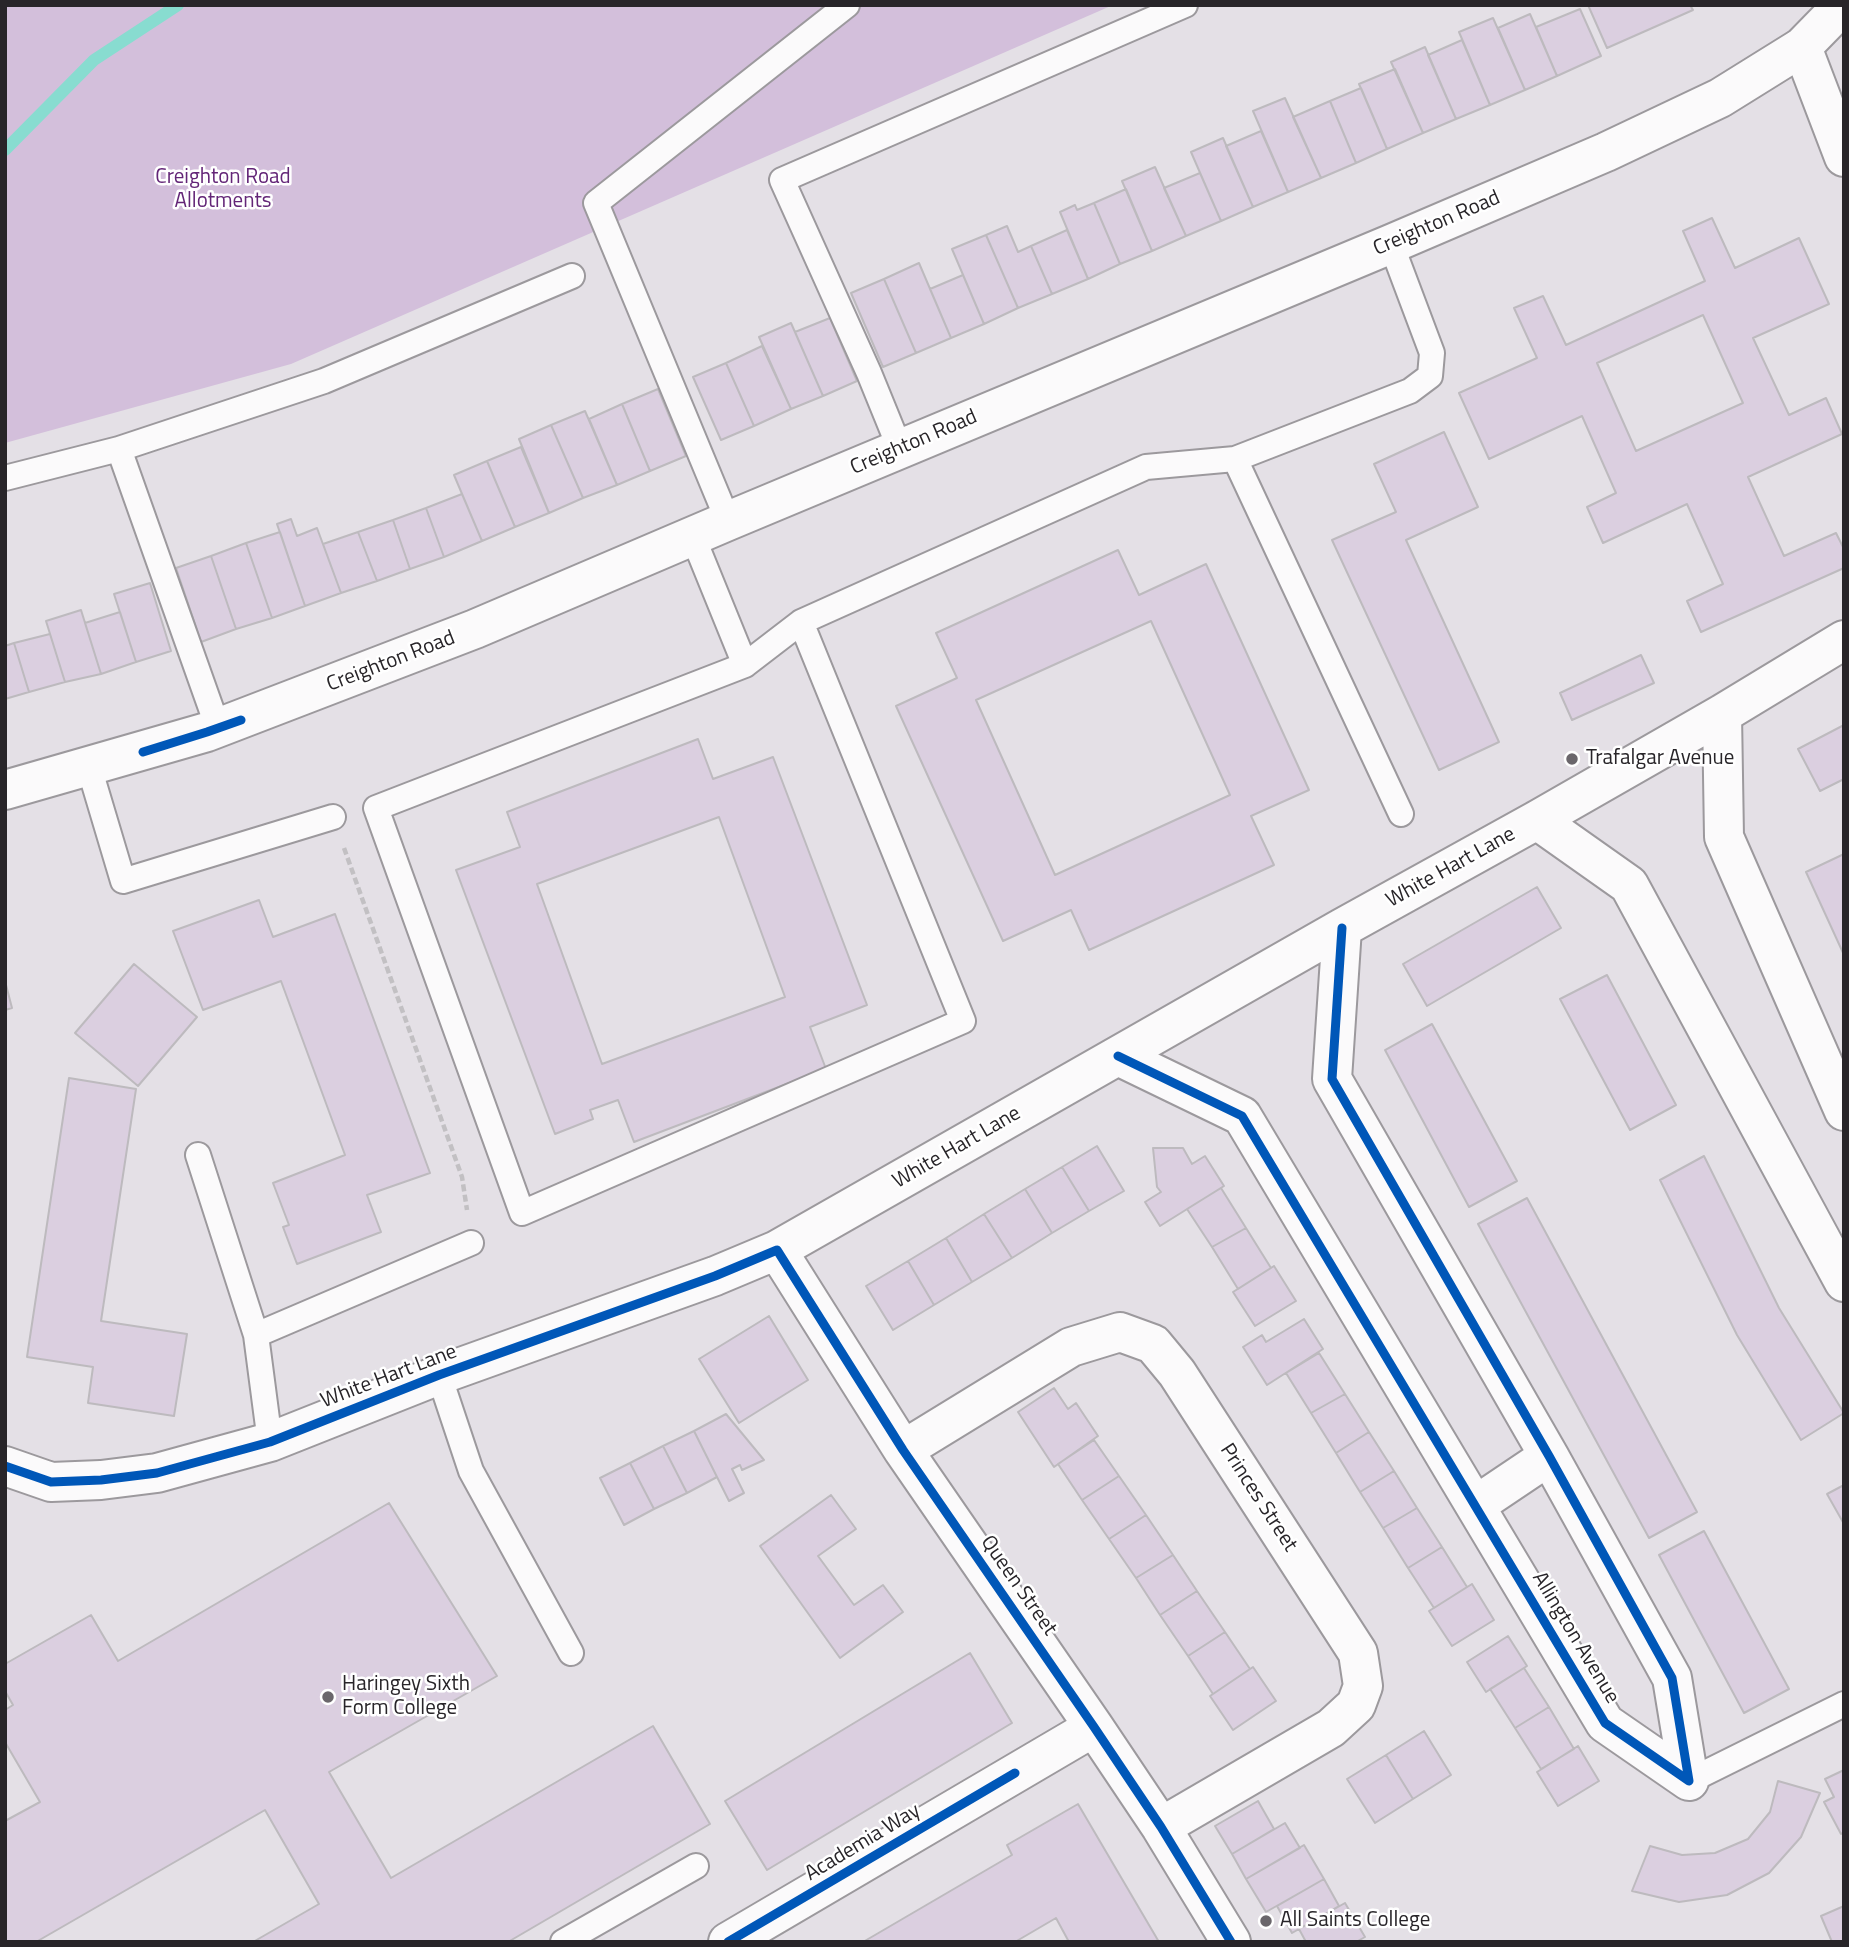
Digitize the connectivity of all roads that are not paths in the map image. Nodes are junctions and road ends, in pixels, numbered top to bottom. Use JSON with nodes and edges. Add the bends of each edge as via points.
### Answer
{"nodes":[{"id":1,"x":847,"y":5,"type":"edge"},
{"id":2,"x":1185,"y":5,"type":"edge"},
{"id":3,"x":1843,"y":5,"type":"edge"},
{"id":4,"x":1802,"y":47,"type":"junction"},
{"id":5,"x":1844,"y":157,"type":"edge"},
{"id":6,"x":1391,"y":244,"type":"junction"},
{"id":7,"x":572,"y":276,"type":"dead end"},
{"id":8,"x":119,"y":449,"type":"junction"},
{"id":9,"x":900,"y":449,"type":"junction"},
{"id":10,"x":1235,"y":458,"type":"junction"},
{"id":11,"x":5,"y":478,"type":"edge"},
{"id":12,"x":728,"y":521,"type":"junction"},
{"id":13,"x":693,"y":537,"type":"junction"},
{"id":14,"x":802,"y":622,"type":"junction"},
{"id":15,"x":1844,"y":640,"type":"edge"},
{"id":16,"x":745,"y":665,"type":"junction"},
{"id":17,"x":1722,"y":714,"type":"junction"},
{"id":18,"x":218,"y":728,"type":"junction"},
{"id":19,"x":89,"y":767,"type":"junction"},
{"id":20,"x":5,"y":790,"type":"edge"},
{"id":21,"x":1401,"y":814,"type":"dead end"},
{"id":22,"x":333,"y":817,"type":"road end"},
{"id":23,"x":1538,"y":820,"type":"junction"},
{"id":24,"x":1342,"y":928,"type":"junction"},
{"id":25,"x":1118,"y":1056,"type":"junction"},
{"id":26,"x":1844,"y":1111,"type":"edge"},
{"id":27,"x":198,"y":1155,"type":"dead end"},
{"id":28,"x":471,"y":1243,"type":"road end"},
{"id":29,"x":777,"y":1250,"type":"junction"},
{"id":30,"x":1844,"y":1282,"type":"edge"},
{"id":31,"x":256,"y":1335,"type":"junction"},
{"id":32,"x":439,"y":1376,"type":"junction"},
{"id":33,"x":270,"y":1442,"type":"junction"},
{"id":34,"x":903,"y":1450,"type":"junction"},
{"id":35,"x":1549,"y":1456,"type":"junction"},
{"id":36,"x":5,"y":1466,"type":"edge"},
{"id":37,"x":1476,"y":1504,"type":"junction"},
{"id":38,"x":571,"y":1653,"type":"dead end"},
{"id":39,"x":1844,"y":1704,"type":"edge"},
{"id":40,"x":1094,"y":1727,"type":"junction"},
{"id":41,"x":1689,"y":1781,"type":"junction"},
{"id":42,"x":1161,"y":1828,"type":"junction"},
{"id":43,"x":696,"y":1866,"type":"dead end"},
{"id":44,"x":563,"y":1942,"type":"edge"},
{"id":45,"x":728,"y":1942,"type":"edge"},
{"id":46,"x":1231,"y":1942,"type":"edge"}],
"edges":[{"from":1,"to":12,"type":"lane","via":[[596,203]]},
{"from":2,"to":9,"type":"lane","via":[[782,180]]},
{"from":3,"to":4,"type":"street"},
{"from":4,"to":5,"type":"street"},
{"from":4,"to":6,"type":"street","name":"Creighton Road","via":[[1720,99]]},
{"from":6,"to":9,"type":"street","name":"Creighton Road"},
{"from":6,"to":10,"type":"lane","via":[[1432,352],[1430,376],[1410,391]]},
{"from":7,"to":8,"type":"lane","via":[[324,382]]},
{"from":8,"to":11,"type":"lane"},
{"from":8,"to":18,"type":"lane"},
{"from":9,"to":12,"type":"street","name":"Creighton Road"},
{"from":10,"to":14,"type":"lane","via":[[1146,467]]},
{"from":10,"to":21,"type":"lane"},
{"from":12,"to":13,"type":"street","name":"Creighton Road"},
{"from":13,"to":16,"type":"lane"},
{"from":13,"to":18,"type":"street","name":"Creighton Road","via":[[475,629]]},
{"from":14,"to":16,"type":"lane"},
{"from":14,"to":16,"type":"lane","via":[[963,1021],[522,1213],[376,808]]},
{"from":15,"to":17,"type":"street","name":"White Hart Lane"},
{"from":17,"to":23,"type":"street","name":"White Hart Lane"},
{"from":17,"to":26,"type":"street","via":[[1724,837]]},
{"from":18,"to":19,"type":"street","name":"Creighton Road"},
{"from":19,"to":20,"type":"street","name":"Creighton Road"},
{"from":19,"to":22,"type":"lane","via":[[123,881]]},
{"from":23,"to":24,"type":"street","name":"White Hart Lane"},
{"from":23,"to":30,"type":"street","via":[[1629,885]]},
{"from":24,"to":25,"type":"street","name":"White Hart Lane"},
{"from":24,"to":35,"type":"street","via":[[1332,1079]]},
{"from":25,"to":29,"type":"street","name":"White Hart Lane"},
{"from":25,"to":37,"type":"street","name":"Allington Avenue","via":[[1242,1116]]},
{"from":27,"to":31,"type":"lane"},
{"from":28,"to":31,"type":"lane"},
{"from":29,"to":32,"type":"street","name":"White Hart Lane"},
{"from":29,"to":34,"type":"street","name":"Queen Street"},
{"from":31,"to":33,"type":"lane"},
{"from":32,"to":33,"type":"street","name":"White Hart Lane"},
{"from":32,"to":38,"type":"lane","via":[[471,1471]]},
{"from":33,"to":36,"type":"street","name":"White Hart Lane","via":[[157,1473],[101,1480],[51,1482]]},
{"from":34,"to":40,"type":"street","name":"Queen Street"},
{"from":34,"to":42,"type":"street","name":"Princes Street","via":[[1071,1347],[1120,1332],[1153,1344],[1177,1373],[1357,1653],[1363,1686],[1356,1705],[1331,1728]]},
{"from":35,"to":37,"type":"street"},
{"from":35,"to":41,"type":"street","via":[[1672,1678]]},
{"from":37,"to":41,"type":"street","name":"Allington Avenue","via":[[1605,1723]]},
{"from":39,"to":41,"type":"lane"},
{"from":40,"to":42,"type":"street","name":"Queen Street"},
{"from":40,"to":45,"type":"street","name":"Academia Way"},
{"from":42,"to":46,"type":"street","name":"Queen Street"},
{"from":43,"to":44,"type":"lane"}]}
